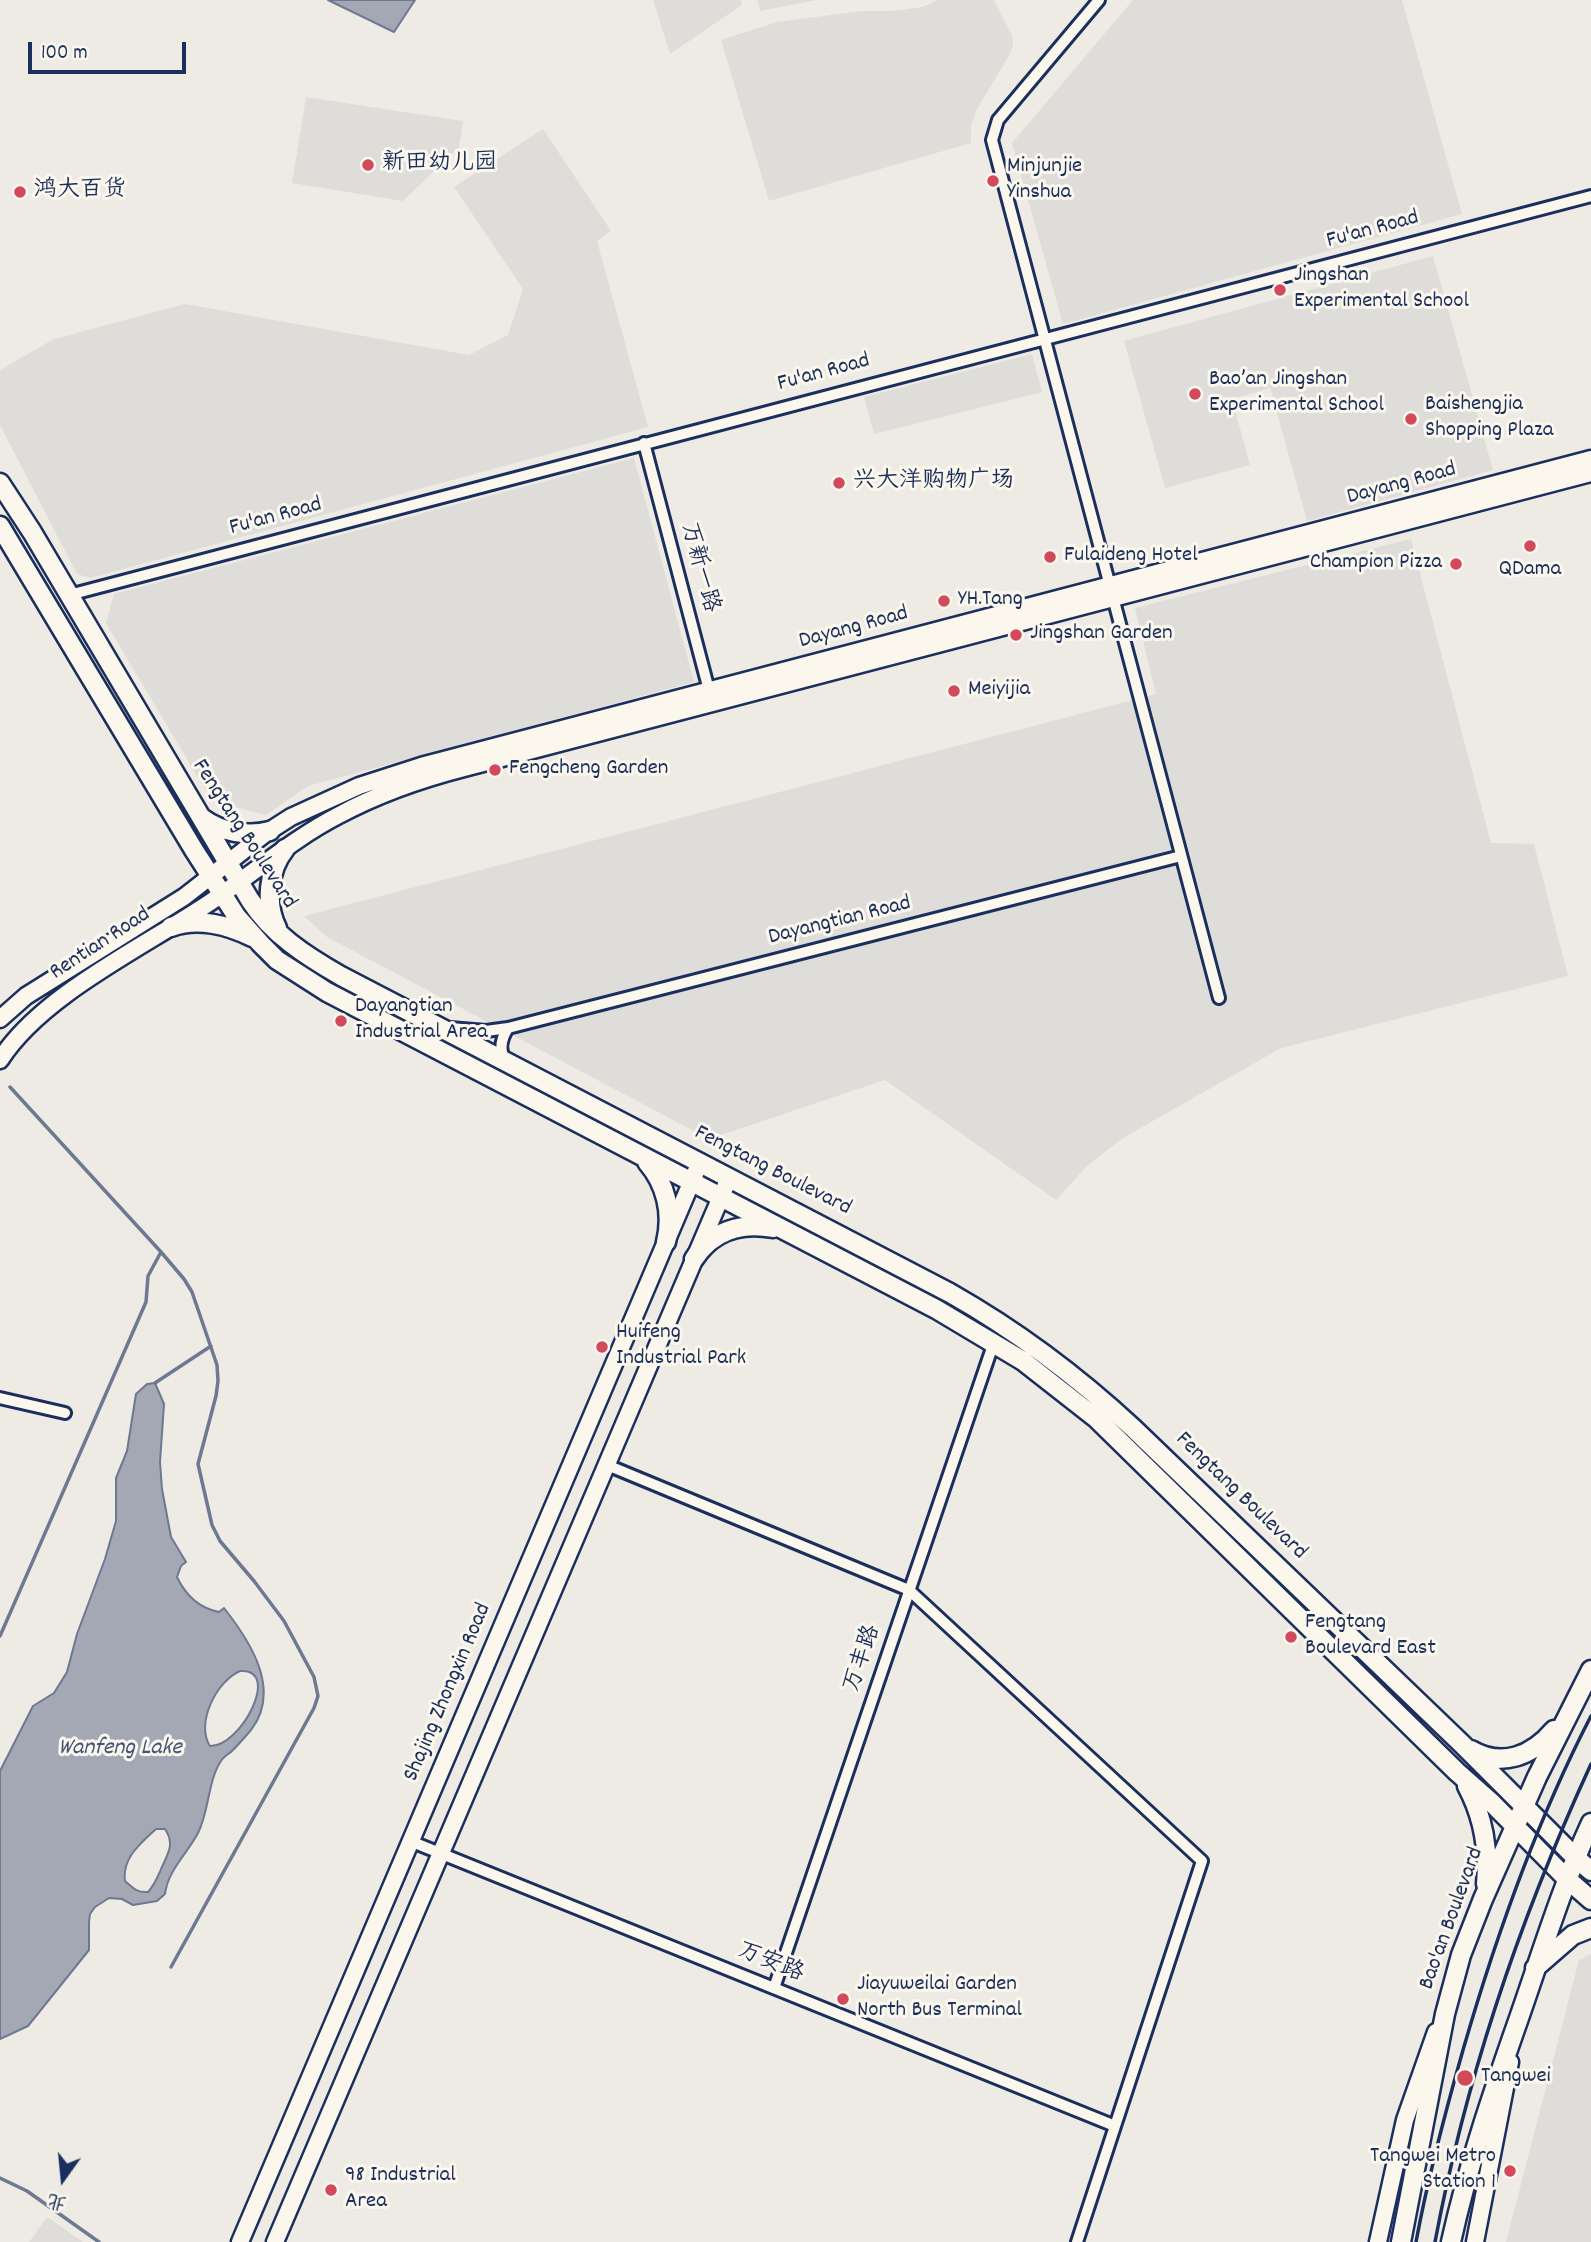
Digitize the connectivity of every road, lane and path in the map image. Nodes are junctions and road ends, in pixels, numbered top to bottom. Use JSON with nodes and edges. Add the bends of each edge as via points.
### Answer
{"nodes":[{"id":1,"x":1099,"y":0,"type":"edge"},
{"id":2,"x":1591,"y":196,"type":"edge"},
{"id":3,"x":1045,"y":338,"type":"junction"},
{"id":4,"x":644,"y":443,"type":"junction"},
{"id":5,"x":1591,"y":459,"type":"edge"},
{"id":6,"x":1591,"y":473,"type":"edge"},
{"id":7,"x":0,"y":483,"type":"edge"},
{"id":8,"x":0,"y":526,"type":"edge"},
{"id":9,"x":1112,"y":592,"type":"junction"},
{"id":10,"x":69,"y":595,"type":"junction"},
{"id":11,"x":710,"y":697,"type":"junction"},
{"id":12,"x":199,"y":816,"type":"junction"},
{"id":13,"x":270,"y":831,"type":"junction"},
{"id":14,"x":285,"y":849,"type":"junction"},
{"id":15,"x":1181,"y":856,"type":"junction"},
{"id":16,"x":227,"y":863,"type":"junction"},
{"id":17,"x":211,"y":876,"type":"junction"},
{"id":18,"x":239,"y":882,"type":"junction"},
{"id":19,"x":222,"y":894,"type":"junction"},
{"id":20,"x":171,"y":927,"type":"junction"},
{"id":21,"x":282,"y":937,"type":"junction"},
{"id":22,"x":256,"y":939,"type":"junction"},
{"id":23,"x":1219,"y":998,"type":"dead end"},
{"id":24,"x":0,"y":1019,"type":"edge"},
{"id":25,"x":437,"y":1026,"type":"junction"},
{"id":26,"x":508,"y":1028,"type":"junction"},
{"id":27,"x":0,"y":1060,"type":"edge"},
{"id":28,"x":506,"y":1061,"type":"junction"},
{"id":29,"x":639,"y":1155,"type":"junction"},
{"id":30,"x":700,"y":1162,"type":"junction"},
{"id":31,"x":729,"y":1178,"type":"junction"},
{"id":32,"x":691,"y":1182,"type":"junction"},
{"id":33,"x":721,"y":1197,"type":"junction"},
{"id":34,"x":788,"y":1232,"type":"junction"},
{"id":35,"x":666,"y":1242,"type":"junction"},
{"id":36,"x":694,"y":1259,"type":"junction"},
{"id":37,"x":994,"y":1342,"type":"junction"},
{"id":38,"x":0,"y":1398,"type":"edge"},
{"id":39,"x":65,"y":1413,"type":"dead end"},
{"id":40,"x":607,"y":1465,"type":"junction"},
{"id":41,"x":909,"y":1590,"type":"junction"},
{"id":42,"x":1591,"y":1660,"type":"edge"},
{"id":43,"x":1591,"y":1670,"type":"edge"},
{"id":44,"x":1577,"y":1695,"type":"junction"},
{"id":45,"x":1566,"y":1717,"type":"junction"},
{"id":46,"x":1462,"y":1744,"type":"junction"},
{"id":47,"x":1457,"y":1772,"type":"junction"},
{"id":48,"x":1524,"y":1807,"type":"junction"},
{"id":49,"x":1591,"y":1823,"type":"edge"},
{"id":50,"x":1514,"y":1828,"type":"junction"},
{"id":51,"x":410,"y":1841,"type":"junction"},
{"id":52,"x":441,"y":1854,"type":"junction"},
{"id":53,"x":1576,"y":1858,"type":"junction"},
{"id":54,"x":1591,"y":1871,"type":"edge"},
{"id":55,"x":1567,"y":1879,"type":"junction"},
{"id":56,"x":1483,"y":1899,"type":"junction"},
{"id":57,"x":1591,"y":1899,"type":"edge"},
{"id":58,"x":1591,"y":1928,"type":"edge"},
{"id":59,"x":1535,"y":1968,"type":"junction"},
{"id":60,"x":1453,"y":1983,"type":"junction"},
{"id":61,"x":774,"y":1988,"type":"junction"},
{"id":62,"x":1520,"y":2016,"type":"junction"},
{"id":63,"x":1115,"y":2126,"type":"junction"},
{"id":64,"x":240,"y":2242,"type":"edge"},
{"id":65,"x":275,"y":2242,"type":"edge"},
{"id":66,"x":1077,"y":2242,"type":"edge"},
{"id":67,"x":1378,"y":2242,"type":"edge"},
{"id":68,"x":1401,"y":2242,"type":"edge"},
{"id":69,"x":1451,"y":2242,"type":"edge"},
{"id":70,"x":1475,"y":2242,"type":"edge"}],
"edges":[{"from":1,"to":3,"type":"street","via":[[998,120],[992,140]]},
{"from":2,"to":3,"type":"street","name":"Fu'an Road"},
{"from":3,"to":4,"type":"street","name":"Fu'an Road"},
{"from":3,"to":9,"type":"street"},
{"from":4,"to":10,"type":"street","name":"Fu'an Road"},
{"from":4,"to":11,"type":"street","name":"万新一路"},
{"from":5,"to":9,"type":"street","name":"Dayang Road"},
{"from":6,"to":9,"type":"street","name":"Dayang Road"},
{"from":7,"to":10,"type":"main road","name":"Fengtang Boulevard"},
{"from":8,"to":17,"type":"main road","name":"Fengtang Boulevard"},
{"from":9,"to":11,"type":"street","name":"Dayang Road"},
{"from":9,"to":15,"type":"street"},
{"from":10,"to":12,"type":"main road","name":"Fengtang Boulevard"},
{"from":11,"to":13,"type":"street","name":"Dayang Road","via":[[421,766],[305,810]]},
{"from":11,"to":14,"type":"street","name":"Dayang Road","via":[[423,780],[341,814]]},
{"from":12,"to":13,"type":"main road","via":[[230,831]]},
{"from":12,"to":16,"type":"main road","name":"Fengtang Boulevard"},
{"from":13,"to":16,"type":"street","name":"Dayang Road"},
{"from":14,"to":18,"type":"street","name":"Dayang Road"},
{"from":14,"to":21,"type":"main road","via":[[275,866],[270,895],[272,918]]},
{"from":15,"to":23,"type":"street"},
{"from":15,"to":26,"type":"street","name":"Dayangtian Road"},
{"from":16,"to":17,"type":"street","name":"Rentian Road"},
{"from":16,"to":18,"type":"main road","name":"Fengtang Boulevard"},
{"from":17,"to":19,"type":"main road","name":"Fengtang Boulevard"},
{"from":17,"to":24,"type":"street","name":"Rentian Road","via":[[41,985]]},
{"from":18,"to":19,"type":"street","name":"Rentian Road"},
{"from":18,"to":21,"type":"main road","name":"Fengtang Boulevard"},
{"from":19,"to":20,"type":"street","name":"Rentian Road"},
{"from":19,"to":22,"type":"main road","name":"Fengtang Boulevard"},
{"from":20,"to":22,"type":"main road","via":[[211,924]]},
{"from":20,"to":27,"type":"street","name":"Rentian Road","via":[[48,1008]]},
{"from":21,"to":25,"type":"main road","name":"Fengtang Boulevard","via":[[341,976]]},
{"from":22,"to":29,"type":"main road","name":"Fengtang Boulevard","via":[[312,984]]},
{"from":25,"to":26,"type":"street","name":"Dayangtian Road","via":[[475,1031]]},
{"from":25,"to":28,"type":"main road","name":"Fengtang Boulevard"},
{"from":26,"to":28,"type":"street","via":[[501,1048]]},
{"from":28,"to":30,"type":"main road","name":"Fengtang Boulevard"},
{"from":29,"to":32,"type":"main road","name":"Fengtang Boulevard"},
{"from":29,"to":35,"type":"main road","via":[[663,1187],[668,1214]]},
{"from":30,"to":31,"type":"main road","name":"Fengtang Boulevard"},
{"from":30,"to":32,"type":"street","name":"Shajing Zhongxin Road"},
{"from":31,"to":33,"type":"street"},
{"from":31,"to":46,"type":"main road","name":"Fengtang Boulevard","via":[[950,1293],[1054,1360],[1133,1428]]},
{"from":32,"to":33,"type":"main road","name":"Fengtang Boulevard"},
{"from":32,"to":35,"type":"street","name":"Shajing Zhongxin Road"},
{"from":33,"to":34,"type":"main road","name":"Fengtang Boulevard"},
{"from":33,"to":36,"type":"street"},
{"from":34,"to":36,"type":"main road","via":[[762,1226],[735,1228],[713,1238]]},
{"from":34,"to":37,"type":"main road","name":"Fengtang Boulevard"},
{"from":35,"to":51,"type":"street","name":"Shajing Zhongxin Road"},
{"from":36,"to":40,"type":"street"},
{"from":37,"to":41,"type":"street","name":"万丰路"},
{"from":37,"to":47,"type":"main road","name":"Fengtang Boulevard","via":[[1105,1426]]},
{"from":38,"to":39,"type":"street"},
{"from":40,"to":41,"type":"street"},
{"from":40,"to":52,"type":"street"},
{"from":41,"to":61,"type":"street","name":"万丰路"},
{"from":41,"to":63,"type":"street","via":[[1202,1861]]},
{"from":42,"to":44,"type":"street"},
{"from":43,"to":44,"type":"main road","name":"Bao'an Boulevard"},
{"from":44,"to":45,"type":"main road","name":"Bao'an Boulevard"},
{"from":45,"to":46,"type":"main road","via":[[1535,1749],[1516,1757],[1493,1759]]},
{"from":45,"to":48,"type":"main road","name":"Bao'an Boulevard"},
{"from":46,"to":48,"type":"main road","name":"Fengtang Boulevard"},
{"from":47,"to":50,"type":"main road","name":"Fengtang Boulevard"},
{"from":47,"to":56,"type":"main road","via":[[1476,1804],[1482,1827],[1487,1864]]},
{"from":48,"to":50,"type":"main road","name":"Bao'an Boulevard"},
{"from":48,"to":53,"type":"main road","name":"Fengtang Boulevard"},
{"from":49,"to":53,"type":"main road"},
{"from":50,"to":55,"type":"main road","name":"Fengtang Boulevard"},
{"from":50,"to":56,"type":"main road","name":"Bao'an Boulevard"},
{"from":51,"to":52,"type":"street","name":"万安路"},
{"from":51,"to":64,"type":"street","name":"Shajing Zhongxin Road"},
{"from":52,"to":61,"type":"street","name":"万安路"},
{"from":52,"to":65,"type":"street"},
{"from":53,"to":54,"type":"main road","name":"Fengtang Boulevard"},
{"from":53,"to":55,"type":"main road"},
{"from":55,"to":57,"type":"main road","name":"Fengtang Boulevard"},
{"from":55,"to":59,"type":"main road"},
{"from":56,"to":60,"type":"main road","name":"Bao'an Boulevard"},
{"from":58,"to":59,"type":"main road","via":[[1573,1935]]},
{"from":59,"to":62,"type":"main road"},
{"from":60,"to":67,"type":"street","via":[[1405,2120]]},
{"from":60,"to":68,"type":"main road","name":"Bao'an Boulevard"},
{"from":61,"to":63,"type":"street","name":"万安路"},
{"from":62,"to":69,"type":"main road","via":[[1477,2141]]},
{"from":62,"to":70,"type":"street"},
{"from":63,"to":66,"type":"street"}]}
